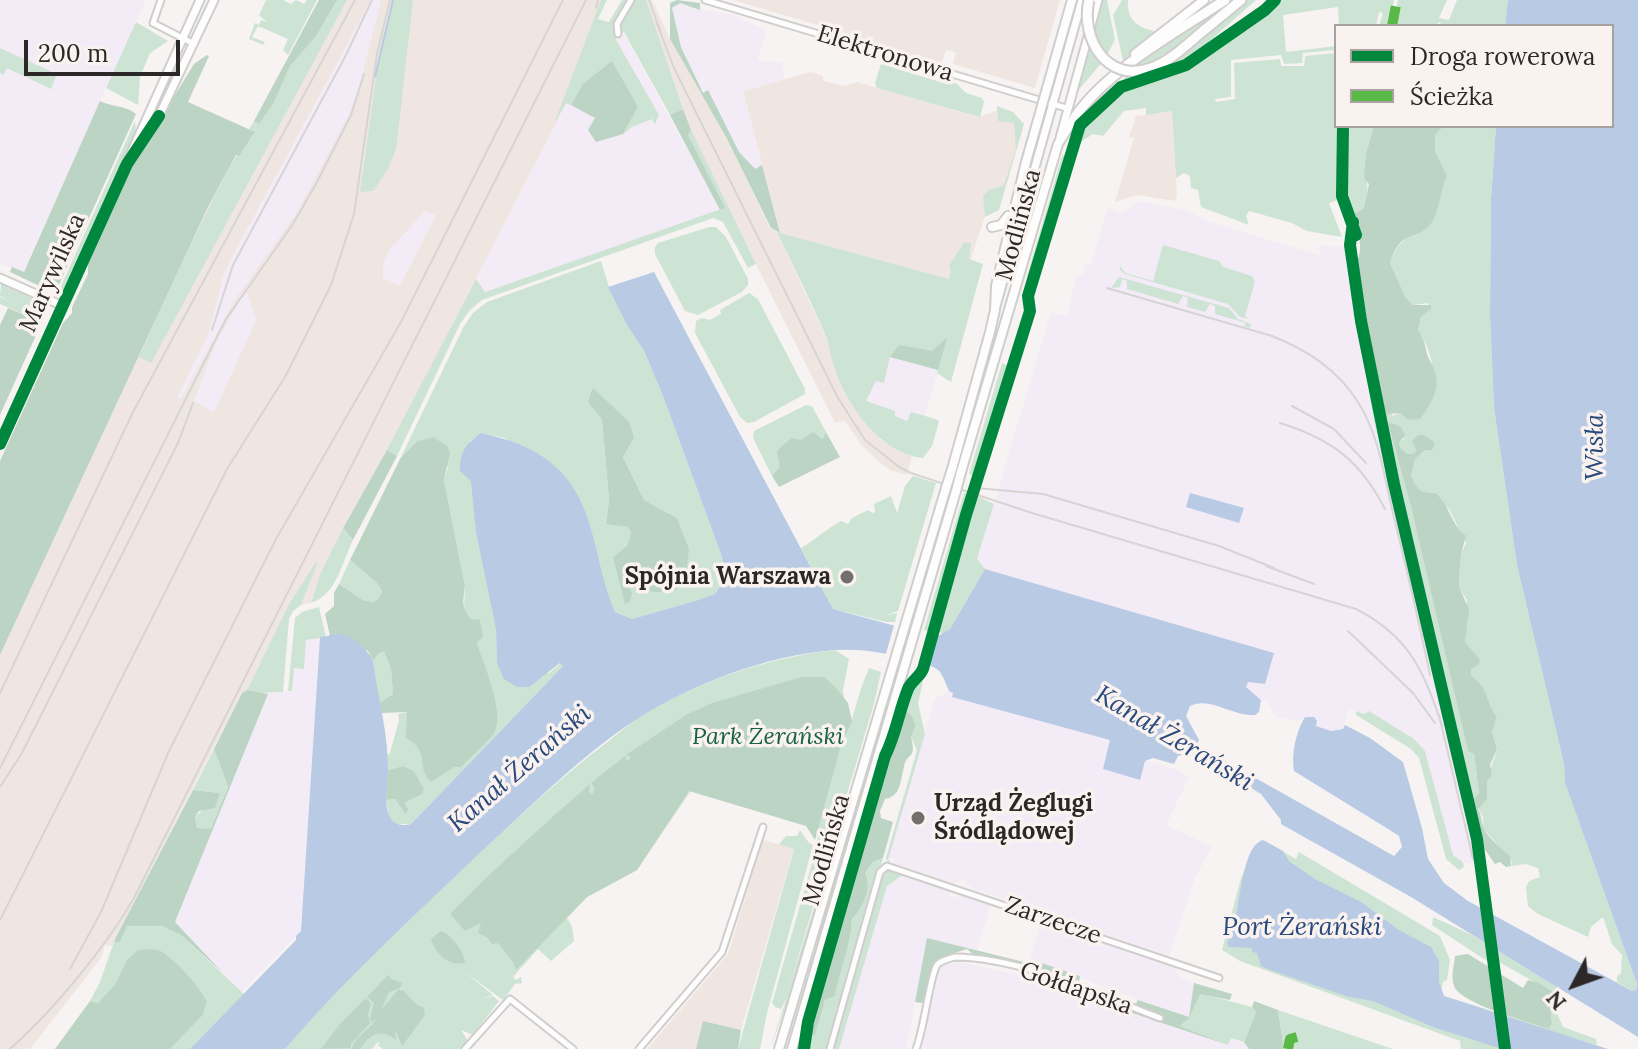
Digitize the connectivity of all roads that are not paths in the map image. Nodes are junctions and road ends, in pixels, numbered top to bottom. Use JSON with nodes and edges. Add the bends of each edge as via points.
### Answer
{"nodes":[{"id":1,"x":161,"y":0,"type":"edge"},
{"id":2,"x":200,"y":0,"type":"edge"},
{"id":3,"x":214,"y":0,"type":"edge"},
{"id":4,"x":631,"y":0,"type":"edge"},
{"id":5,"x":705,"y":0,"type":"edge"},
{"id":6,"x":1072,"y":0,"type":"edge"},
{"id":7,"x":1082,"y":0,"type":"edge"},
{"id":8,"x":1089,"y":0,"type":"edge"},
{"id":9,"x":1098,"y":0,"type":"edge"},
{"id":10,"x":1204,"y":0,"type":"edge"},
{"id":11,"x":1225,"y":0,"type":"edge"},
{"id":12,"x":1241,"y":0,"type":"edge"},
{"id":13,"x":618,"y":34,"type":"dead end"},
{"id":14,"x":182,"y":39,"type":"junction"},
{"id":15,"x":194,"y":44,"type":"junction"},
{"id":16,"x":1052,"y":104,"type":"junction"},
{"id":17,"x":1066,"y":108,"type":"junction"},
{"id":18,"x":1075,"y":117,"type":"junction"},
{"id":19,"x":1058,"y":144,"type":"junction"},
{"id":20,"x":127,"y":164,"type":"junction"},
{"id":21,"x":1016,"y":197,"type":"junction"},
{"id":22,"x":992,"y":227,"type":"dead end"},
{"id":23,"x":0,"y":278,"type":"edge"},
{"id":24,"x":63,"y":306,"type":"junction"},
{"id":25,"x":995,"y":310,"type":"junction"},
{"id":26,"x":0,"y":444,"type":"edge"},
{"id":27,"x":957,"y":470,"type":"junction"},
{"id":28,"x":900,"y":662,"type":"junction"},
{"id":29,"x":763,"y":827,"type":"dead end"},
{"id":30,"x":1219,"y":978,"type":"dead end"},
{"id":31,"x":1160,"y":1018,"type":"dead end"},
{"id":32,"x":465,"y":1049,"type":"edge"},
{"id":33,"x":573,"y":1049,"type":"edge"},
{"id":34,"x":639,"y":1049,"type":"edge"},
{"id":35,"x":779,"y":1049,"type":"edge"},
{"id":36,"x":792,"y":1049,"type":"edge"},
{"id":37,"x":830,"y":1049,"type":"edge"},
{"id":38,"x":916,"y":1049,"type":"edge"}],
"edges":[{"from":1,"to":14,"type":"street","via":[[153,23]]},
{"from":2,"to":14,"type":"main road","name":"Marywilska"},
{"from":3,"to":15,"type":"main road","name":"Marywilska"},
{"from":4,"to":13,"type":"street","via":[[617,24]]},
{"from":5,"to":16,"type":"street","name":"Elektronowa"},
{"from":6,"to":21,"type":"main road","bridge":true},
{"from":7,"to":16,"type":"main road","name":"Modlińska"},
{"from":8,"to":12,"type":"highway","bridge":true,"via":[[1092,45],[1107,63],[1140,71],[1159,65]]},
{"from":9,"to":17,"type":"main road","name":"Modlińska"},
{"from":10,"to":18,"type":"main road","via":[[1103,81]]},
{"from":11,"to":18,"type":"highway","via":[[1112,77]]},
{"from":14,"to":15,"type":"street"},
{"from":14,"to":20,"type":"main road","name":"Marywilska"},
{"from":15,"to":20,"type":"main road","name":"Marywilska","via":[[159,116]]},
{"from":16,"to":17,"type":"street","name":"Elektronowa"},
{"from":16,"to":25,"type":"main road","name":"Modlińska"},
{"from":17,"to":19,"type":"main road","name":"Modlińska"},
{"from":18,"to":19,"type":"main road"},
{"from":19,"to":27,"type":"main road","name":"Modlińska"},
{"from":20,"to":24,"type":"main road","name":"Marywilska"},
{"from":21,"to":22,"type":"main road","via":[[1006,219]]},
{"from":21,"to":25,"type":"main road"},
{"from":23,"to":24,"type":"main road"},
{"from":24,"to":26,"type":"main road","name":"Marywilska"},
{"from":25,"to":27,"type":"main road","name":"Modlińska"},
{"from":27,"to":28,"type":"main road","name":"Modlińska","bridge":true},
{"from":28,"to":35,"type":"main road","name":"Modlińska"},
{"from":28,"to":36,"type":"main road","name":"Modlińska"},
{"from":29,"to":34,"type":"street","via":[[722,952]]},
{"from":30,"to":37,"type":"street","name":"Zarzecze","via":[[887,866],[880,872]]},
{"from":31,"to":38,"type":"street","name":"Gołdapska","via":[[1029,970],[965,958],[945,960],[933,973]]},
{"from":32,"to":33,"type":"street","via":[[510,999]]}]}
